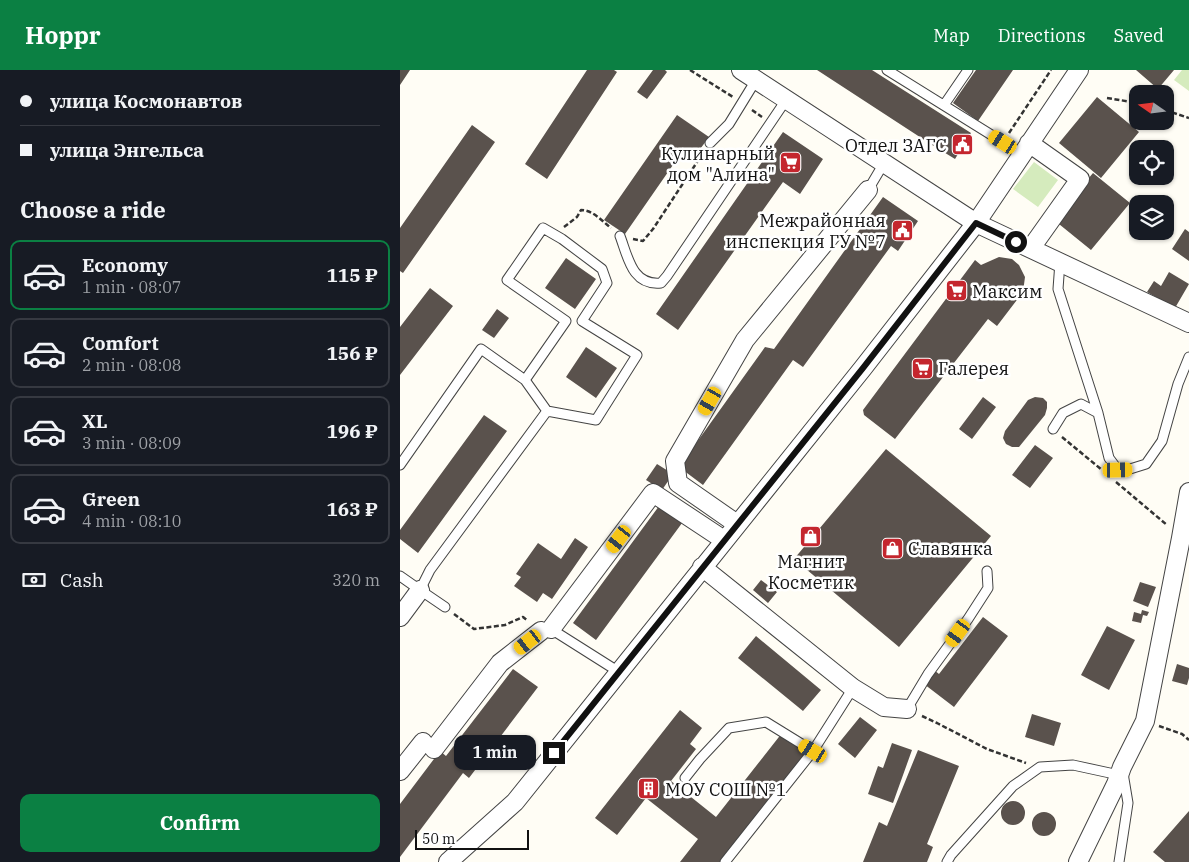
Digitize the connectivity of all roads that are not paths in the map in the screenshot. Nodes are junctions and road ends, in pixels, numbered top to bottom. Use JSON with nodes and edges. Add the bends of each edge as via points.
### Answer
{"nodes":[{"id":1,"x":887,"y":70,"type":"edge"},
{"id":2,"x":968,"y":70,"type":"edge"},
{"id":3,"x":1079,"y":70,"type":"edge"},
{"id":4,"x":748,"y":75,"type":"edge"},
{"id":5,"x":786,"y":100,"type":"junction"},
{"id":6,"x":944,"y":105,"type":"junction"},
{"id":7,"x":710,"y":143,"type":"road end"},
{"id":8,"x":1026,"y":149,"type":"junction"},
{"id":9,"x":884,"y":163,"type":"junction"},
{"id":10,"x":868,"y":190,"type":"joint"},
{"id":11,"x":976,"y":223,"type":"junction"},
{"id":12,"x":620,"y":236,"type":"road end"},
{"id":13,"x":1031,"y":248,"type":"junction"},
{"id":14,"x":1060,"y":262,"type":"junction"},
{"id":15,"x":566,"y":321,"type":"junction"},
{"id":16,"x":582,"y":321,"type":"junction"},
{"id":17,"x":1189,"y":323,"type":"edge"},
{"id":18,"x":1189,"y":357,"type":"edge"},
{"id":19,"x":525,"y":380,"type":"junction"},
{"id":20,"x":547,"y":411,"type":"junction"},
{"id":21,"x":1098,"y":413,"type":"junction"},
{"id":22,"x":1053,"y":429,"type":"road end"},
{"id":23,"x":400,"y":465,"type":"edge"},
{"id":24,"x":1189,"y":492,"type":"edge"},
{"id":25,"x":737,"y":524,"type":"junction"},
{"id":26,"x":724,"y":540,"type":"junction"},
{"id":27,"x":702,"y":567,"type":"junction"},
{"id":28,"x":987,"y":571,"type":"dead end"},
{"id":29,"x":400,"y":576,"type":"edge"},
{"id":30,"x":420,"y":590,"type":"junction"},
{"id":31,"x":445,"y":607,"type":"road end"},
{"id":32,"x":400,"y":617,"type":"edge"},
{"id":33,"x":546,"y":630,"type":"junction"},
{"id":34,"x":619,"y":672,"type":"junction"},
{"id":35,"x":853,"y":688,"type":"junction"},
{"id":36,"x":907,"y":709,"type":"joint"},
{"id":37,"x":813,"y":751,"type":"junction"},
{"id":38,"x":400,"y":771,"type":"edge"},
{"id":39,"x":1121,"y":771,"type":"junction"},
{"id":40,"x":685,"y":778,"type":"dead end"},
{"id":41,"x":448,"y":862,"type":"edge"},
{"id":42,"x":725,"y":862,"type":"edge"},
{"id":43,"x":947,"y":862,"type":"edge"},
{"id":44,"x":1078,"y":862,"type":"edge"},
{"id":45,"x":1119,"y":862,"type":"edge"}],
"edges":[{"from":1,"to":6,"type":"lane"},
{"from":2,"to":6,"type":"lane"},
{"from":3,"to":8,"type":"street"},
{"from":4,"to":5,"type":"street"},
{"from":4,"to":7,"type":"lane","via":[[742,102],[729,124]]},
{"from":5,"to":9,"type":"street"},
{"from":5,"to":12,"type":"lane","via":[[661,283],[641,279],[632,270]]},
{"from":6,"to":8,"type":"lane","via":[[1003,142]]},
{"from":8,"to":11,"type":"street"},
{"from":8,"to":13,"type":"street","via":[[1080,179]]},
{"from":9,"to":10,"type":"lane"},
{"from":9,"to":11,"type":"street"},
{"from":10,"to":25,"type":"street","via":[[745,340],[675,461],[678,483]]},
{"from":11,"to":13,"type":"street"},
{"from":11,"to":25,"type":"street"},
{"from":13,"to":14,"type":"street"},
{"from":14,"to":17,"type":"street"},
{"from":14,"to":21,"type":"lane","via":[[1058,288]]},
{"from":15,"to":16,"type":"lane"},
{"from":15,"to":16,"type":"lane","via":[[507,280],[543,228],[602,269],[607,283]]},
{"from":15,"to":19,"type":"lane"},
{"from":16,"to":20,"type":"lane","via":[[637,355],[596,420]]},
{"from":18,"to":21,"type":"lane","via":[[1162,441],[1146,464],[1118,470],[1109,458]]},
{"from":19,"to":20,"type":"lane"},
{"from":19,"to":23,"type":"lane","via":[[480,349]]},
{"from":20,"to":30,"type":"lane","via":[[430,570]]},
{"from":21,"to":22,"type":"lane","via":[[1082,404],[1063,413]]},
{"from":24,"to":39,"type":"street","via":[[1145,721]]},
{"from":25,"to":26,"type":"street"},
{"from":26,"to":27,"type":"street"},
{"from":26,"to":33,"type":"street","via":[[653,493]]},
{"from":27,"to":34,"type":"street"},
{"from":27,"to":35,"type":"street"},
{"from":28,"to":36,"type":"lane","via":[[988,588]]},
{"from":29,"to":30,"type":"lane"},
{"from":30,"to":31,"type":"lane"},
{"from":30,"to":32,"type":"street"},
{"from":33,"to":34,"type":"lane"},
{"from":33,"to":38,"type":"street","via":[[500,663],[429,746]]},
{"from":34,"to":41,"type":"street","via":[[515,802]]},
{"from":35,"to":36,"type":"street","via":[[884,707]]},
{"from":35,"to":37,"type":"lane"},
{"from":37,"to":40,"type":"lane","via":[[766,722],[729,728]]},
{"from":37,"to":42,"type":"lane"},
{"from":39,"to":43,"type":"lane","via":[[1073,765],[1040,767],[1014,786]]},
{"from":39,"to":44,"type":"street"},
{"from":39,"to":45,"type":"lane","via":[[1128,802]]}]}
